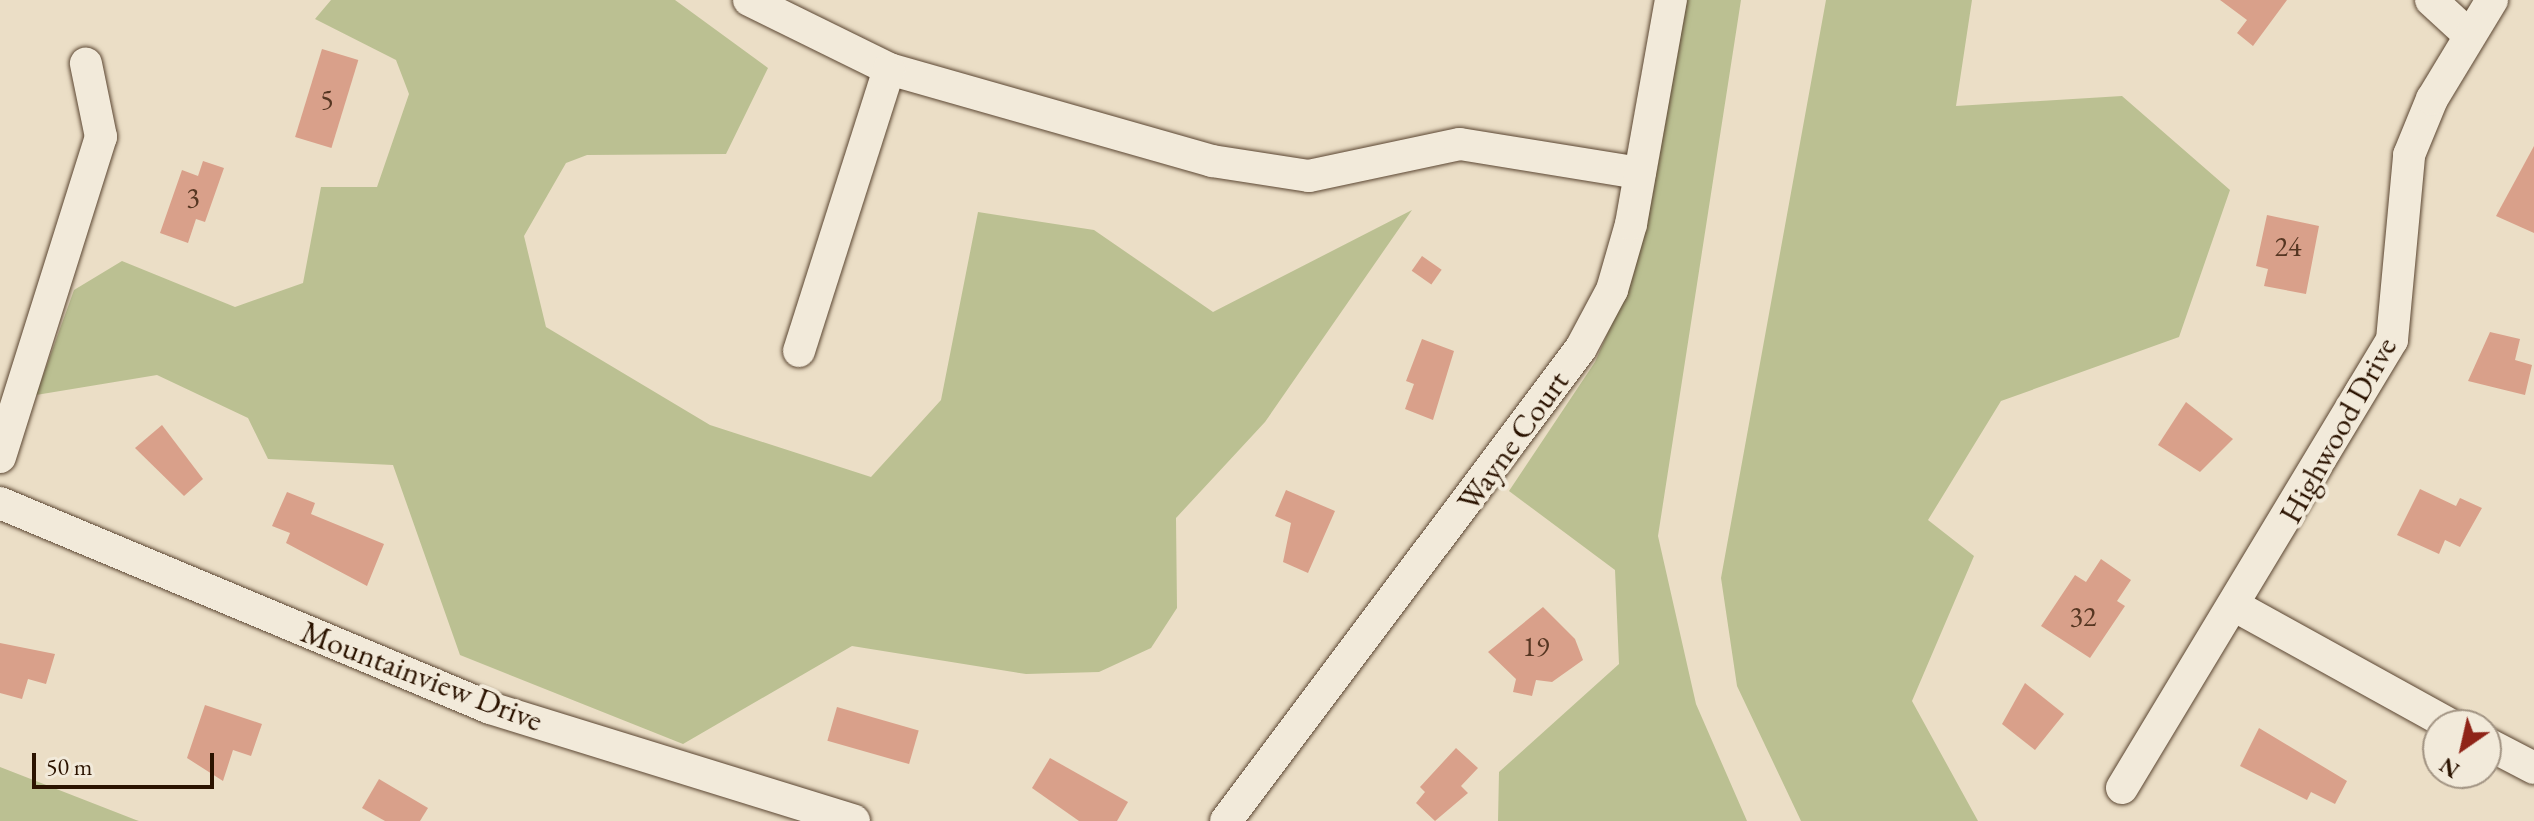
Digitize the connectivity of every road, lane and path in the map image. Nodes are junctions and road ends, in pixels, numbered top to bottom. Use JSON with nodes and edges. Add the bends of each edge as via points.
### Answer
{"nodes":[{"id":1,"x":749,"y":0,"type":"edge"},
{"id":2,"x":1671,"y":0,"type":"edge"},
{"id":3,"x":2431,"y":0,"type":"edge"},
{"id":4,"x":2492,"y":0,"type":"edge"},
{"id":5,"x":2468,"y":34,"type":"junction"},
{"id":6,"x":86,"y":64,"type":"dead end"},
{"id":7,"x":889,"y":69,"type":"junction"},
{"id":8,"x":1640,"y":173,"type":"junction"},
{"id":9,"x":799,"y":351,"type":"dead end"},
{"id":10,"x":0,"y":457,"type":"edge"},
{"id":11,"x":0,"y":503,"type":"edge"},
{"id":12,"x":2237,"y":607,"type":"junction"},
{"id":13,"x":2422,"y":709,"type":"edge"},
{"id":14,"x":2502,"y":751,"type":"edge"},
{"id":15,"x":2534,"y":768,"type":"edge"},
{"id":16,"x":2122,"y":788,"type":"dead end"},
{"id":17,"x":854,"y":821,"type":"edge"},
{"id":18,"x":1226,"y":821,"type":"edge"}],
"edges":[{"from":1,"to":7,"type":"street"},
{"from":2,"to":8,"type":"street","name":"Wayne Court"},
{"from":3,"to":5,"type":"street"},
{"from":4,"to":5,"type":"street","name":"Highwood Drive"},
{"from":5,"to":12,"type":"street","name":"Highwood Drive","via":[[2409,155],[2392,340]]},
{"from":6,"to":10,"type":"street","via":[[101,137]]},
{"from":7,"to":8,"type":"street","via":[[1212,161],[1309,176],[1460,144]]},
{"from":7,"to":9,"type":"street"},
{"from":8,"to":18,"type":"street","name":"Wayne Court","via":[[1612,290],[1581,348]]},
{"from":11,"to":17,"type":"street","name":"Mountainview Drive","via":[[490,708]]},
{"from":12,"to":13,"type":"street"},
{"from":12,"to":16,"type":"street","name":"Highwood Drive"},
{"from":14,"to":15,"type":"street"}]}
